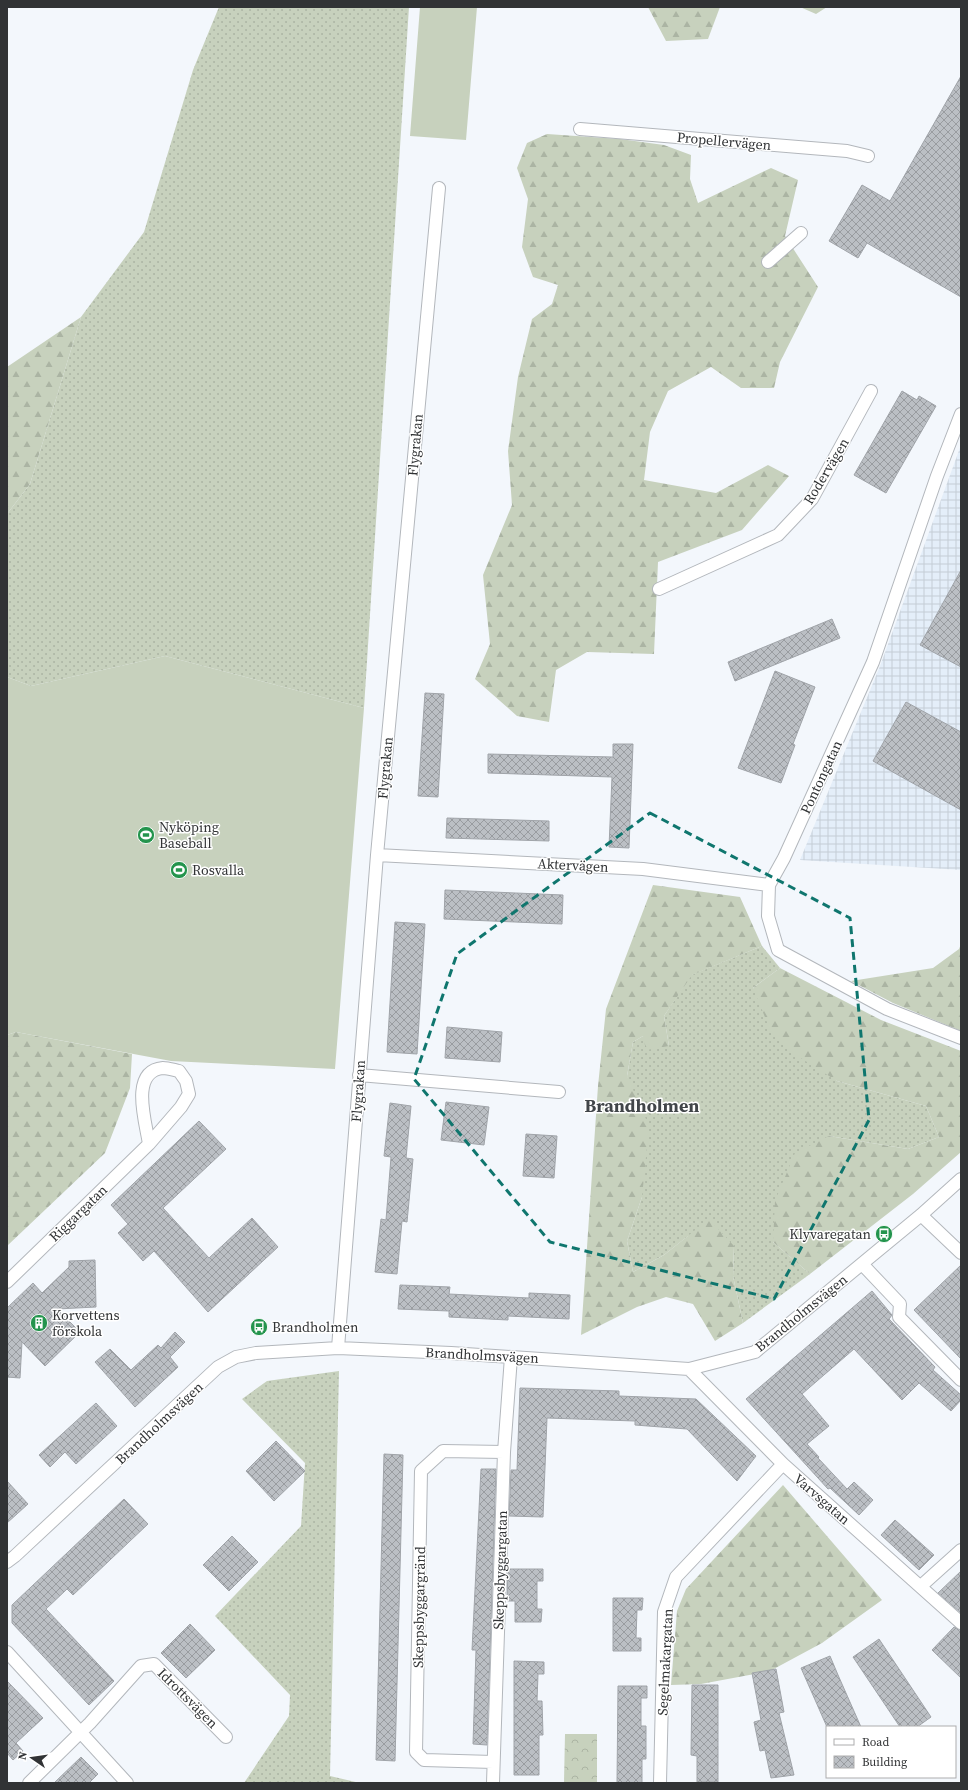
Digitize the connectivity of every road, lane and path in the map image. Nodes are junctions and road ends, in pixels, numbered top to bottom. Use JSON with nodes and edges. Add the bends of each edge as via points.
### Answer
{"nodes":[{"id":1,"x":580,"y":130,"type":"dead end"},
{"id":2,"x":868,"y":156,"type":"dead end"},
{"id":3,"x":439,"y":188,"type":"dead end"},
{"id":4,"x":801,"y":234,"type":"dead end"},
{"id":5,"x":768,"y":262,"type":"dead end"},
{"id":6,"x":871,"y":391,"type":"dead end"},
{"id":7,"x":961,"y":414,"type":"edge"},
{"id":8,"x":659,"y":589,"type":"dead end"},
{"id":9,"x":377,"y":856,"type":"junction"},
{"id":10,"x":769,"y":885,"type":"junction"},
{"id":11,"x":961,"y":1038,"type":"edge"},
{"id":12,"x":359,"y":1075,"type":"junction"},
{"id":13,"x":559,"y":1092,"type":"dead end"},
{"id":14,"x":149,"y":1144,"type":"junction"},
{"id":15,"x":961,"y":1179,"type":"edge"},
{"id":16,"x":921,"y":1215,"type":"junction"},
{"id":17,"x":961,"y":1253,"type":"edge"},
{"id":18,"x":862,"y":1264,"type":"junction"},
{"id":19,"x":7,"y":1282,"type":"edge"},
{"id":20,"x":338,"y":1348,"type":"junction"},
{"id":21,"x":511,"y":1357,"type":"junction"},
{"id":22,"x":689,"y":1369,"type":"junction"},
{"id":23,"x":961,"y":1380,"type":"edge"},
{"id":24,"x":504,"y":1452,"type":"junction"},
{"id":25,"x":783,"y":1464,"type":"junction"},
{"id":26,"x":961,"y":1550,"type":"edge"},
{"id":27,"x":11,"y":1559,"type":"edge"},
{"id":28,"x":7,"y":1568,"type":"edge"},
{"id":29,"x":921,"y":1586,"type":"junction"},
{"id":30,"x":961,"y":1623,"type":"edge"},
{"id":31,"x":9,"y":1655,"type":"edge"},
{"id":32,"x":80,"y":1732,"type":"junction"},
{"id":33,"x":226,"y":1737,"type":"dead end"},
{"id":34,"x":493,"y":1762,"type":"junction"},
{"id":35,"x":29,"y":1783,"type":"edge"},
{"id":36,"x":127,"y":1783,"type":"edge"},
{"id":37,"x":493,"y":1783,"type":"edge"},
{"id":38,"x":660,"y":1783,"type":"edge"}],
"edges":[{"from":1,"to":2,"type":"street","name":"Propellervägen","via":[[847,151]]},
{"from":3,"to":9,"type":"street","name":"Flygrakan"},
{"from":4,"to":5,"type":"street"},
{"from":6,"to":8,"type":"street","name":"Rodervägen","via":[[812,499],[778,535]]},
{"from":7,"to":10,"type":"street","name":"Pontongatan","via":[[873,662],[784,858]]},
{"from":9,"to":10,"type":"street","name":"Aktervägen","via":[[643,869]]},
{"from":9,"to":12,"type":"street","name":"Flygrakan"},
{"from":10,"to":11,"type":"street","name":"Pontongatan","via":[[768,916],[778,950],[888,1009]]},
{"from":12,"to":13,"type":"street"},
{"from":12,"to":20,"type":"street","name":"Flygrakan"},
{"from":14,"to":14,"type":"street","name":"Riggargatan","via":[[189,1094],[186,1081],[179,1071],[164,1068],[152,1072],[142,1087]]},
{"from":14,"to":19,"type":"street","name":"Riggargatan"},
{"from":15,"to":16,"type":"street","name":"Brandholmsvägen"},
{"from":16,"to":17,"type":"street"},
{"from":16,"to":18,"type":"street","name":"Brandholmsvägen"},
{"from":18,"to":22,"type":"street","name":"Brandholmsvägen","via":[[755,1352]]},
{"from":18,"to":23,"type":"street","via":[[900,1304],[899,1317]]},
{"from":20,"to":21,"type":"street","name":"Brandholmsvägen"},
{"from":20,"to":27,"type":"street","name":"Brandholmsvägen","via":[[256,1353],[236,1357],[218,1367]]},
{"from":21,"to":22,"type":"street","name":"Brandholmsvägen"},
{"from":21,"to":24,"type":"street","name":"Skeppsbyggargatan"},
{"from":22,"to":25,"type":"street","name":"Varvsgatan"},
{"from":24,"to":34,"type":"street","name":"Skeppsbyggargatan"},
{"from":24,"to":34,"type":"street","name":"Skeppsbyggargränd","via":[[443,1451],[422,1471],[416,1752],[424,1760]]},
{"from":25,"to":29,"type":"street","name":"Varvsgatan"},
{"from":25,"to":38,"type":"street","name":"Segelmakargatan","via":[[676,1577],[664,1612]]},
{"from":26,"to":29,"type":"street"},
{"from":27,"to":28,"type":"street","name":"Brandholmsvägen"},
{"from":29,"to":30,"type":"street","name":"Varvsgatan"},
{"from":31,"to":32,"type":"street"},
{"from":32,"to":33,"type":"street","name":"Idrottsvägen","via":[[141,1666],[154,1664]]},
{"from":32,"to":35,"type":"street"},
{"from":32,"to":36,"type":"street"},
{"from":34,"to":37,"type":"street","name":"Skeppsbyggargatan"}]}
